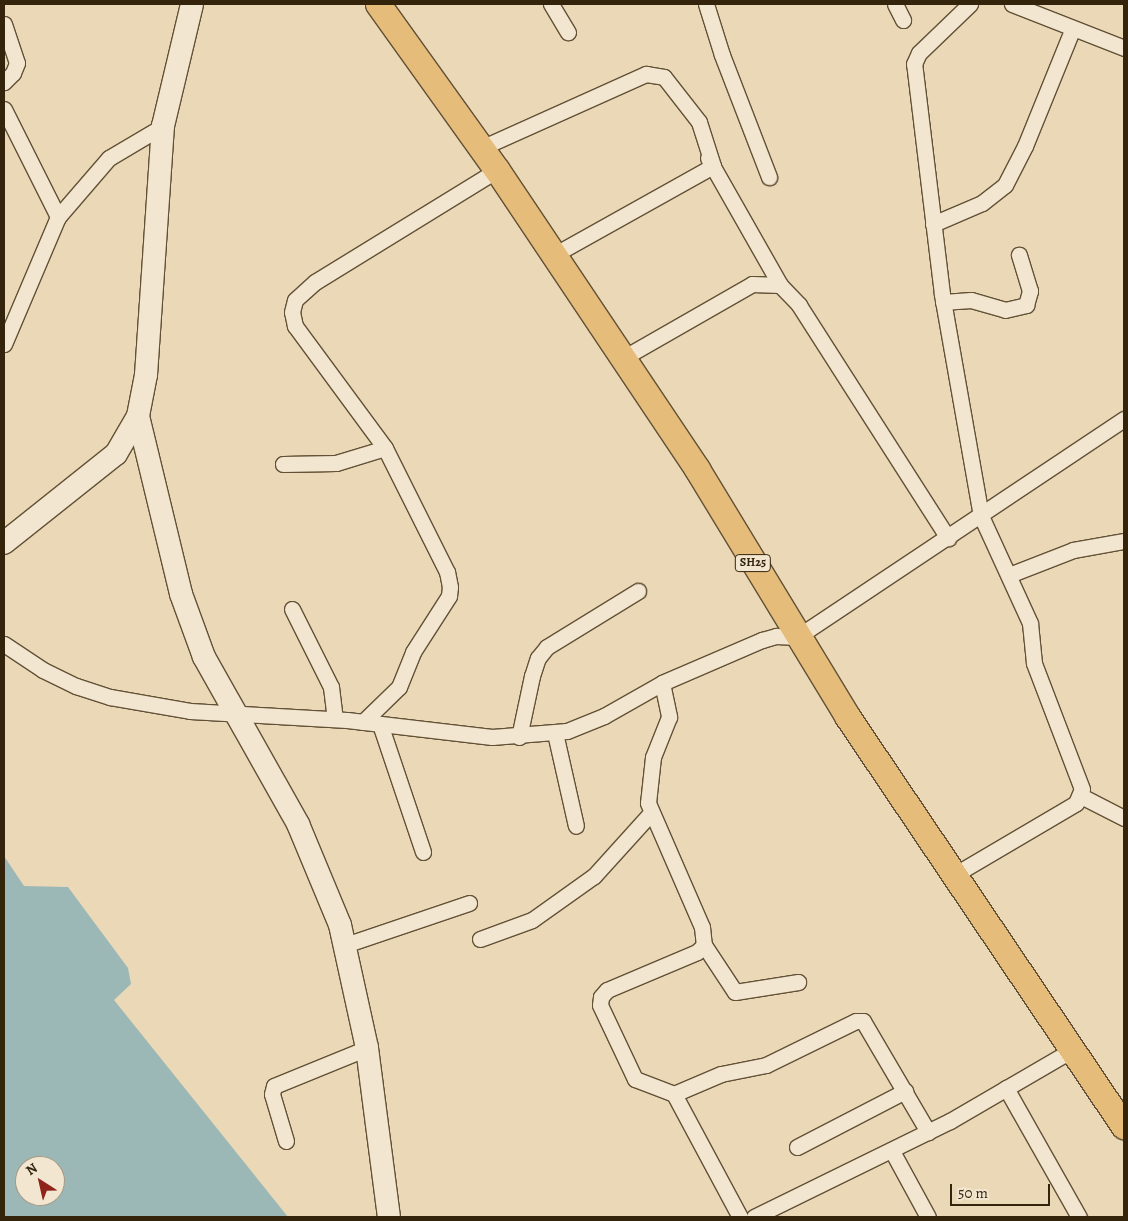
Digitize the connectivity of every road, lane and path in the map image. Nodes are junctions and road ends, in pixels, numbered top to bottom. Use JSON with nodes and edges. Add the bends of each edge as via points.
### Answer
{"nodes":[{"id":1,"x":192,"y":4,"type":"edge"},
{"id":2,"x":378,"y":4,"type":"edge"},
{"id":3,"x":552,"y":4,"type":"edge"},
{"id":4,"x":706,"y":4,"type":"edge"},
{"id":5,"x":895,"y":4,"type":"edge"},
{"id":6,"x":970,"y":4,"type":"edge"},
{"id":7,"x":1012,"y":4,"type":"edge"},
{"id":8,"x":903,"y":20,"type":"dead end"},
{"id":9,"x":4,"y":24,"type":"edge"},
{"id":10,"x":1073,"y":28,"type":"junction"},
{"id":11,"x":568,"y":32,"type":"dead end"},
{"id":12,"x":1124,"y":48,"type":"edge"},
{"id":13,"x":4,"y":82,"type":"edge"},
{"id":14,"x":4,"y":109,"type":"edge"},
{"id":15,"x":163,"y":126,"type":"junction"},
{"id":16,"x":700,"y":144,"type":"dead end"},
{"id":17,"x":481,"y":148,"type":"junction"},
{"id":18,"x":713,"y":166,"type":"junction"},
{"id":19,"x":497,"y":170,"type":"junction"},
{"id":20,"x":769,"y":177,"type":"dead end"},
{"id":21,"x":58,"y":217,"type":"junction"},
{"id":22,"x":933,"y":224,"type":"junction"},
{"id":23,"x":554,"y":255,"type":"junction"},
{"id":24,"x":1019,"y":255,"type":"dead end"},
{"id":25,"x":780,"y":285,"type":"junction"},
{"id":26,"x":943,"y":302,"type":"junction"},
{"id":27,"x":4,"y":344,"type":"edge"},
{"id":28,"x":623,"y":358,"type":"junction"},
{"id":29,"x":138,"y":416,"type":"junction"},
{"id":30,"x":1124,"y":419,"type":"edge"},
{"id":31,"x":385,"y":448,"type":"junction"},
{"id":32,"x":283,"y":464,"type":"dead end"},
{"id":33,"x":980,"y":516,"type":"junction"},
{"id":34,"x":948,"y":538,"type":"junction"},
{"id":35,"x":1124,"y":541,"type":"edge"},
{"id":36,"x":4,"y":543,"type":"edge"},
{"id":37,"x":1009,"y":575,"type":"junction"},
{"id":38,"x":638,"y":591,"type":"dead end"},
{"id":39,"x":292,"y":609,"type":"dead end"},
{"id":40,"x":797,"y":637,"type":"junction"},
{"id":41,"x":4,"y":644,"type":"edge"},
{"id":42,"x":662,"y":683,"type":"junction"},
{"id":43,"x":235,"y":714,"type":"junction"},
{"id":44,"x":335,"y":719,"type":"junction"},
{"id":45,"x":363,"y":722,"type":"junction"},
{"id":46,"x":380,"y":724,"type":"junction"},
{"id":47,"x":555,"y":733,"type":"junction"},
{"id":48,"x":520,"y":737,"type":"junction"},
{"id":49,"x":1081,"y":796,"type":"junction"},
{"id":50,"x":650,"y":814,"type":"junction"},
{"id":51,"x":1124,"y":818,"type":"edge"},
{"id":52,"x":576,"y":826,"type":"dead end"},
{"id":53,"x":423,"y":852,"type":"dead end"},
{"id":54,"x":954,"y":875,"type":"junction"},
{"id":55,"x":469,"y":903,"type":"dead end"},
{"id":56,"x":480,"y":939,"type":"dead end"},
{"id":57,"x":345,"y":945,"type":"junction"},
{"id":58,"x":704,"y":945,"type":"junction"},
{"id":59,"x":798,"y":982,"type":"dead end"},
{"id":60,"x":366,"y":1048,"type":"junction"},
{"id":61,"x":1072,"y":1050,"type":"junction"},
{"id":62,"x":1006,"y":1088,"type":"junction"},
{"id":63,"x":905,"y":1091,"type":"junction"},
{"id":64,"x":674,"y":1094,"type":"junction"},
{"id":65,"x":1124,"y":1126,"type":"edge"},
{"id":66,"x":928,"y":1132,"type":"junction"},
{"id":67,"x":286,"y":1141,"type":"dead end"},
{"id":68,"x":797,"y":1147,"type":"dead end"},
{"id":69,"x":892,"y":1151,"type":"junction"},
{"id":70,"x":388,"y":1217,"type":"edge"},
{"id":71,"x":740,"y":1217,"type":"edge"},
{"id":72,"x":754,"y":1217,"type":"edge"},
{"id":73,"x":928,"y":1217,"type":"edge"},
{"id":74,"x":1079,"y":1217,"type":"edge"}],
"edges":[{"from":1,"to":15,"type":"street"},
{"from":2,"to":17,"type":"main road","number":"SH25"},
{"from":3,"to":11,"type":"street"},
{"from":4,"to":20,"type":"street"},
{"from":5,"to":8,"type":"street"},
{"from":6,"to":22,"type":"street","via":[[925,47],[914,64]]},
{"from":7,"to":10,"type":"street"},
{"from":9,"to":13,"type":"street","via":[[17,69]]},
{"from":10,"to":12,"type":"street"},
{"from":10,"to":22,"type":"street","via":[[1025,146],[1005,184],[982,203]]},
{"from":14,"to":21,"type":"street"},
{"from":15,"to":21,"type":"street","via":[[109,158]]},
{"from":15,"to":29,"type":"street","via":[[146,375]]},
{"from":16,"to":18,"type":"street"},
{"from":17,"to":18,"type":"street","via":[[646,74],[664,77],[699,122]]},
{"from":17,"to":19,"type":"main road","number":"SH25"},
{"from":18,"to":23,"type":"street"},
{"from":18,"to":25,"type":"street"},
{"from":19,"to":23,"type":"main road","number":"SH25"},
{"from":19,"to":31,"type":"street","via":[[315,282],[295,300],[292,312],[301,336]]},
{"from":21,"to":27,"type":"street"},
{"from":22,"to":26,"type":"street"},
{"from":23,"to":28,"type":"main road","number":"SH25"},
{"from":24,"to":26,"type":"street","via":[[1030,291],[1026,305],[1005,310],[971,300]]},
{"from":25,"to":28,"type":"street","via":[[752,284]]},
{"from":25,"to":34,"type":"street","via":[[799,305]]},
{"from":26,"to":33,"type":"street"},
{"from":28,"to":40,"type":"main road","number":"SH25","via":[[697,469]]},
{"from":29,"to":36,"type":"street","via":[[116,454]]},
{"from":29,"to":43,"type":"street","via":[[188,614],[204,657]]},
{"from":30,"to":33,"type":"street"},
{"from":31,"to":32,"type":"street","via":[[336,463]]},
{"from":31,"to":45,"type":"street","via":[[447,572],[450,596],[413,652],[399,687]]},
{"from":33,"to":34,"type":"street"},
{"from":33,"to":37,"type":"street"},
{"from":34,"to":40,"type":"street"},
{"from":35,"to":37,"type":"street","via":[[1073,550]]},
{"from":37,"to":49,"type":"street","via":[[1030,623],[1034,663],[1078,774]]},
{"from":38,"to":48,"type":"street","via":[[547,647],[538,658]]},
{"from":39,"to":44,"type":"street","via":[[331,687]]},
{"from":40,"to":42,"type":"street","via":[[776,636],[762,640]]},
{"from":40,"to":54,"type":"main road","number":"SH25"},
{"from":41,"to":43,"type":"street","via":[[60,680],[110,697],[190,711]]},
{"from":42,"to":47,"type":"street","via":[[586,725]]},
{"from":42,"to":50,"type":"street","via":[[669,717],[654,757],[648,792]]},
{"from":43,"to":44,"type":"street"},
{"from":43,"to":57,"type":"street","via":[[298,824],[335,907]]},
{"from":44,"to":45,"type":"street"},
{"from":45,"to":46,"type":"street"},
{"from":46,"to":48,"type":"street","via":[[492,737]]},
{"from":46,"to":53,"type":"street"},
{"from":47,"to":48,"type":"street"},
{"from":47,"to":52,"type":"street"},
{"from":49,"to":51,"type":"street"},
{"from":49,"to":54,"type":"street","via":[[1076,803]]},
{"from":50,"to":56,"type":"street","via":[[594,876],[532,920]]},
{"from":50,"to":58,"type":"street","via":[[702,927]]},
{"from":54,"to":61,"type":"main road","number":"SH25"},
{"from":55,"to":57,"type":"street"},
{"from":57,"to":60,"type":"street"},
{"from":58,"to":59,"type":"street","via":[[735,992]]},
{"from":58,"to":64,"type":"street","via":[[696,952],[607,990],[601,997],[600,1006],[635,1079]]},
{"from":60,"to":67,"type":"street","via":[[274,1086],[272,1094]]},
{"from":60,"to":70,"type":"street"},
{"from":61,"to":62,"type":"street"},
{"from":61,"to":65,"type":"main road","number":"SH25"},
{"from":62,"to":66,"type":"street"},
{"from":62,"to":74,"type":"street"},
{"from":63,"to":64,"type":"street","via":[[869,1028],[863,1021],[856,1021],[766,1065],[721,1074]]},
{"from":63,"to":66,"type":"street"},
{"from":63,"to":68,"type":"street"},
{"from":64,"to":71,"type":"street"},
{"from":66,"to":69,"type":"street"},
{"from":69,"to":72,"type":"street"},
{"from":69,"to":73,"type":"street"}]}
